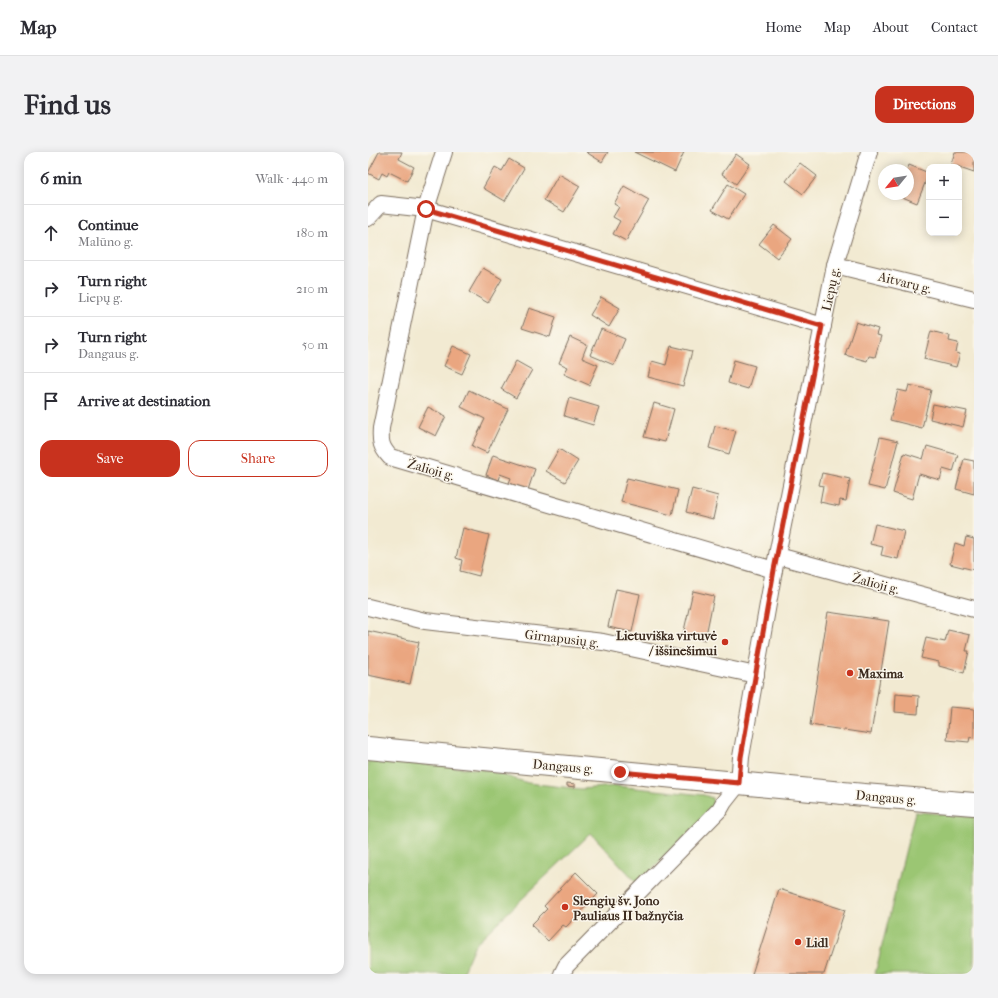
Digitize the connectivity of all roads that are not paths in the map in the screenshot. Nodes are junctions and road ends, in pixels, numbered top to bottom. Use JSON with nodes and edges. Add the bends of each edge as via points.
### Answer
{"nodes":[{"id":1,"x":444,"y":152,"type":"edge"},
{"id":2,"x":869,"y":152,"type":"edge"},
{"id":3,"x":375,"y":201,"type":"edge"},
{"id":4,"x":426,"y":209,"type":"junction"},
{"id":5,"x":368,"y":218,"type":"edge"},
{"id":6,"x":835,"y":265,"type":"junction"},
{"id":7,"x":974,"y":299,"type":"edge"},
{"id":8,"x":822,"y":326,"type":"junction"},
{"id":9,"x":776,"y":563,"type":"junction"},
{"id":10,"x":368,"y":607,"type":"edge"},
{"id":11,"x":974,"y":609,"type":"edge"},
{"id":12,"x":756,"y":675,"type":"junction"},
{"id":13,"x":368,"y":748,"type":"edge"},
{"id":14,"x":739,"y":783,"type":"junction"},
{"id":15,"x":974,"y":804,"type":"edge"},
{"id":16,"x":562,"y":974,"type":"edge"}],
"edges":[{"from":1,"to":4,"type":"street","name":"Žalioji g."},
{"from":2,"to":6,"type":"street","name":"Liepų g."},
{"from":3,"to":4,"type":"street"},
{"from":3,"to":5,"type":"street"},
{"from":4,"to":8,"type":"street"},
{"from":4,"to":9,"type":"street","name":"Žalioji g.","via":[[381,428],[380,441],[383,450],[390,457]]},
{"from":6,"to":7,"type":"street","name":"Aitvarų g."},
{"from":6,"to":8,"type":"street","name":"Liepų g."},
{"from":8,"to":9,"type":"street","name":"Liepų g."},
{"from":9,"to":11,"type":"street","name":"Žalioji g."},
{"from":9,"to":12,"type":"street","name":"Liepų g."},
{"from":10,"to":12,"type":"street","name":"Girnapusių g.","via":[[426,622],[603,642]]},
{"from":12,"to":14,"type":"street","name":"Liepų g.","via":[[741,757]]},
{"from":13,"to":14,"type":"main road","name":"Dangaus g."},
{"from":14,"to":15,"type":"main road","name":"Dangaus g."},
{"from":14,"to":16,"type":"street","via":[[720,809],[566,966]]}]}
